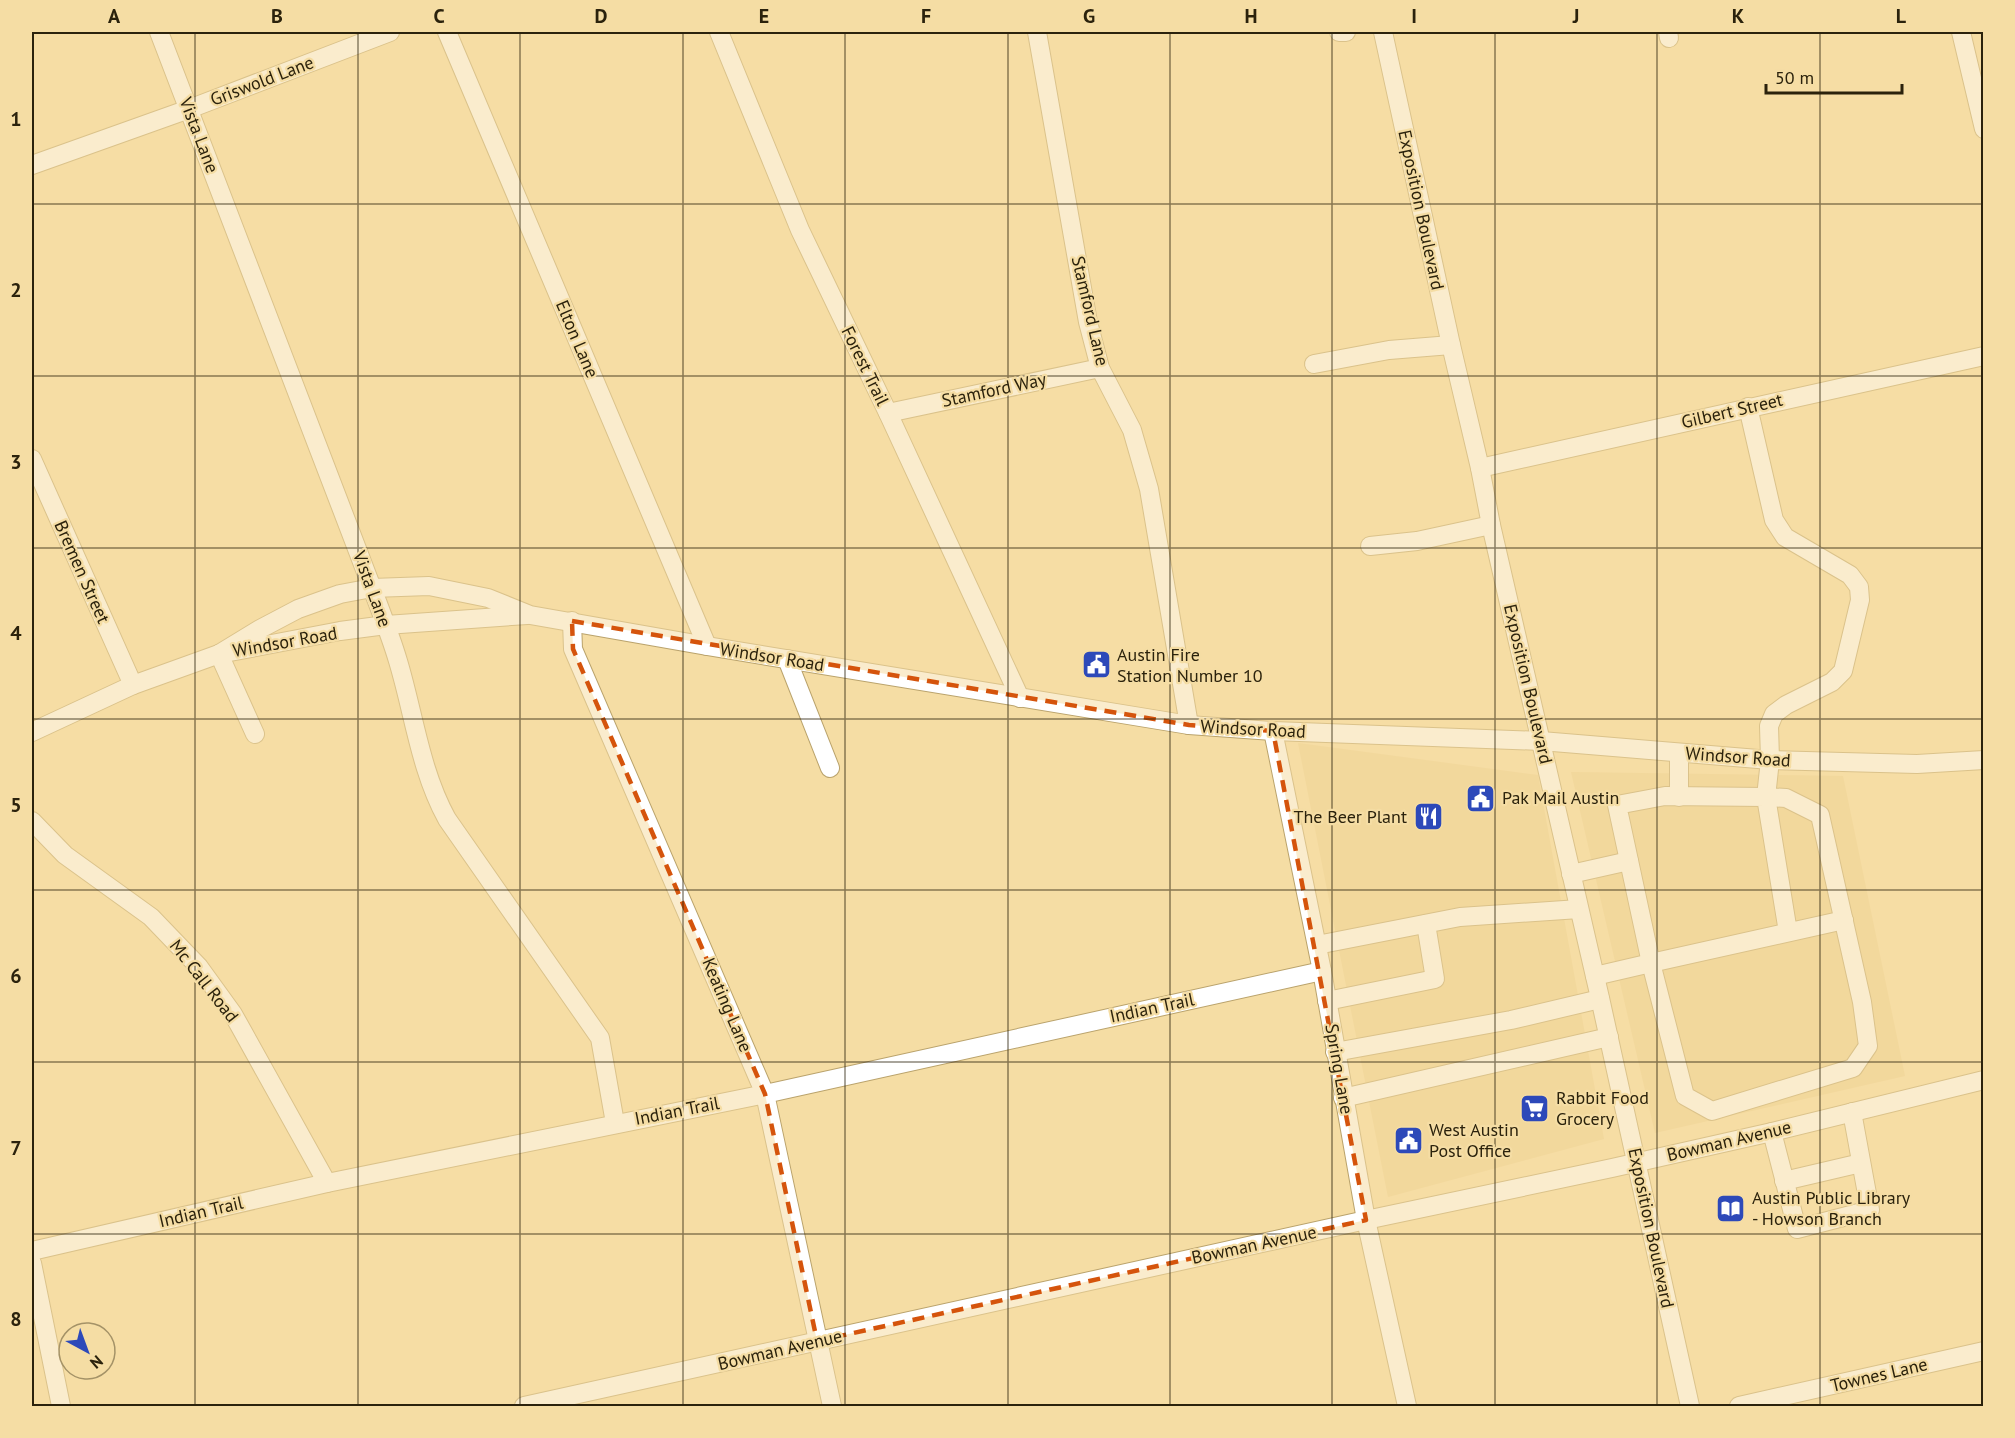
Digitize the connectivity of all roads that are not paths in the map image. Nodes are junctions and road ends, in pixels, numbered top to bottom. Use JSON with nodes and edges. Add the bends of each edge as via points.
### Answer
{"nodes":[{"id":1,"x":159,"y":32,"type":"edge"},
{"id":2,"x":390,"y":32,"type":"edge"},
{"id":3,"x":447,"y":32,"type":"edge"},
{"id":4,"x":719,"y":32,"type":"edge"},
{"id":5,"x":1037,"y":32,"type":"edge"},
{"id":6,"x":1339,"y":32,"type":"edge"},
{"id":7,"x":1346,"y":32,"type":"edge"},
{"id":8,"x":1383,"y":32,"type":"edge"},
{"id":9,"x":1961,"y":32,"type":"edge"},
{"id":10,"x":189,"y":109,"type":"junction"},
{"id":11,"x":1983,"y":129,"type":"edge"},
{"id":12,"x":32,"y":165,"type":"edge"},
{"id":13,"x":1451,"y":345,"type":"junction"},
{"id":14,"x":1983,"y":356,"type":"edge"},
{"id":15,"x":1314,"y":364,"type":"dead end"},
{"id":16,"x":1100,"y":368,"type":"junction"},
{"id":17,"x":1748,"y":407,"type":"junction"},
{"id":18,"x":888,"y":413,"type":"junction"},
{"id":19,"x":32,"y":459,"type":"edge"},
{"id":20,"x":1480,"y":468,"type":"junction"},
{"id":21,"x":1491,"y":525,"type":"junction"},
{"id":22,"x":1370,"y":546,"type":"dead end"},
{"id":23,"x":372,"y":588,"type":"junction"},
{"id":24,"x":530,"y":615,"type":"junction"},
{"id":25,"x":572,"y":621,"type":"junction"},
{"id":26,"x":386,"y":626,"type":"junction"},
{"id":27,"x":707,"y":646,"type":"junction"},
{"id":28,"x":219,"y":654,"type":"junction"},
{"id":29,"x":787,"y":659,"type":"junction"},
{"id":30,"x":133,"y":685,"type":"junction"},
{"id":31,"x":1020,"y":698,"type":"junction"},
{"id":32,"x":1189,"y":725,"type":"junction"},
{"id":33,"x":1273,"y":731,"type":"junction"},
{"id":34,"x":32,"y":732,"type":"edge"},
{"id":35,"x":255,"y":734,"type":"dead end"},
{"id":36,"x":1541,"y":741,"type":"junction"},
{"id":37,"x":1679,"y":753,"type":"junction"},
{"id":38,"x":1770,"y":760,"type":"junction"},
{"id":39,"x":1983,"y":760,"type":"edge"},
{"id":40,"x":830,"y":768,"type":"dead end"},
{"id":41,"x":1679,"y":797,"type":"junction"},
{"id":42,"x":1766,"y":797,"type":"junction"},
{"id":43,"x":32,"y":821,"type":"edge"},
{"id":44,"x":1629,"y":861,"type":"junction"},
{"id":45,"x":1571,"y":874,"type":"junction"},
{"id":46,"x":1579,"y":909,"type":"junction"},
{"id":47,"x":1844,"y":920,"type":"junction"},
{"id":48,"x":1426,"y":924,"type":"junction"},
{"id":49,"x":1788,"y":932,"type":"junction"},
{"id":50,"x":1317,"y":945,"type":"junction"},
{"id":51,"x":1651,"y":963,"type":"junction"},
{"id":52,"x":1322,"y":971,"type":"junction"},
{"id":53,"x":1594,"y":976,"type":"junction"},
{"id":54,"x":1600,"y":999,"type":"junction"},
{"id":55,"x":1327,"y":1002,"type":"junction"},
{"id":56,"x":1609,"y":1037,"type":"junction"},
{"id":57,"x":1335,"y":1052,"type":"junction"},
{"id":58,"x":1983,"y":1080,"type":"edge"},
{"id":59,"x":765,"y":1094,"type":"junction"},
{"id":60,"x":1343,"y":1098,"type":"junction"},
{"id":61,"x":1852,"y":1112,"type":"junction"},
{"id":62,"x":615,"y":1123,"type":"junction"},
{"id":63,"x":1772,"y":1132,"type":"junction"},
{"id":64,"x":1637,"y":1162,"type":"junction"},
{"id":65,"x":1861,"y":1163,"type":"junction"},
{"id":66,"x":1784,"y":1181,"type":"junction"},
{"id":67,"x":327,"y":1183,"type":"junction"},
{"id":68,"x":1366,"y":1220,"type":"junction"},
{"id":69,"x":32,"y":1251,"type":"edge"},
{"id":70,"x":32,"y":1263,"type":"edge"},
{"id":71,"x":817,"y":1341,"type":"junction"},
{"id":72,"x":1983,"y":1351,"type":"edge"},
{"id":73,"x":61,"y":1407,"type":"edge"},
{"id":74,"x":524,"y":1407,"type":"edge"},
{"id":75,"x":832,"y":1407,"type":"edge"},
{"id":76,"x":1407,"y":1407,"type":"edge"},
{"id":77,"x":1690,"y":1407,"type":"edge"},
{"id":78,"x":1739,"y":1407,"type":"edge"}],
"edges":[{"from":1,"to":10,"type":"street","name":"Vista Lane"},
{"from":2,"to":10,"type":"street","name":"Griswold Lane"},
{"from":3,"to":27,"type":"street","name":"Elton Lane"},
{"from":4,"to":18,"type":"street","name":"Forest Trail","via":[[800,230]]},
{"from":5,"to":16,"type":"street","name":"Stamford Lane","via":[[1088,322]]},
{"from":6,"to":7,"type":"street"},
{"from":8,"to":13,"type":"street","name":"Exposition Boulevard"},
{"from":9,"to":11,"type":"street"},
{"from":10,"to":12,"type":"street","name":"Griswold Lane"},
{"from":10,"to":23,"type":"street","name":"Vista Lane"},
{"from":13,"to":15,"type":"street","via":[[1389,350]]},
{"from":13,"to":20,"type":"street","name":"Exposition Boulevard"},
{"from":14,"to":17,"type":"street","name":"Gilbert Street"},
{"from":16,"to":18,"type":"street","name":"Stamford Way"},
{"from":16,"to":32,"type":"street","name":"Stamford Lane","via":[[1132,430],[1149,489]]},
{"from":17,"to":20,"type":"street","name":"Gilbert Street"},
{"from":17,"to":38,"type":"street","via":[[1774,519],[1785,537],[1850,576],[1859,587],[1860,600],[1843,671],[1832,682],[1774,714],[1769,726]]},
{"from":18,"to":31,"type":"street","name":"Forest Trail"},
{"from":19,"to":30,"type":"street","name":"Bremen Street"},
{"from":20,"to":21,"type":"street","name":"Exposition Boulevard"},
{"from":21,"to":22,"type":"street","via":[[1417,541]]},
{"from":21,"to":36,"type":"street","name":"Exposition Boulevard"},
{"from":23,"to":24,"type":"street","name":"Windsor Road","via":[[429,586],[488,598]]},
{"from":23,"to":26,"type":"street","name":"Vista Lane"},
{"from":23,"to":28,"type":"street","name":"Windsor Road","via":[[298,609]]},
{"from":24,"to":25,"type":"street","name":"Windsor Road"},
{"from":24,"to":26,"type":"street","name":"Windsor Road"},
{"from":25,"to":27,"type":"street","name":"Windsor Road"},
{"from":25,"to":59,"type":"street","name":"Keating Lane","via":[[573,649]]},
{"from":26,"to":28,"type":"street","name":"Windsor Road"},
{"from":26,"to":62,"type":"street","name":"Vista Lane","via":[[437,801],[600,1038]]},
{"from":27,"to":29,"type":"street","name":"Windsor Road"},
{"from":28,"to":30,"type":"street","name":"Windsor Road"},
{"from":28,"to":35,"type":"street"},
{"from":29,"to":31,"type":"street","name":"Windsor Road"},
{"from":29,"to":40,"type":"street"},
{"from":30,"to":34,"type":"street","name":"Windsor Road"},
{"from":31,"to":32,"type":"street","name":"Windsor Road"},
{"from":32,"to":33,"type":"street","name":"Windsor Road"},
{"from":33,"to":36,"type":"street","name":"Windsor Road"},
{"from":33,"to":50,"type":"street","name":"Spring Lane"},
{"from":36,"to":37,"type":"street","name":"Windsor Road"},
{"from":36,"to":45,"type":"street","name":"Exposition Boulevard"},
{"from":37,"to":38,"type":"street","name":"Windsor Road"},
{"from":37,"to":41,"type":"street"},
{"from":38,"to":39,"type":"street","name":"Windsor Road","via":[[1917,764]]},
{"from":38,"to":42,"type":"street"},
{"from":41,"to":42,"type":"street"},
{"from":41,"to":44,"type":"street","via":[[1617,805]]},
{"from":42,"to":47,"type":"street","via":[[1786,798],[1820,815]]},
{"from":42,"to":49,"type":"street"},
{"from":43,"to":67,"type":"street","name":"Mc Call Road","via":[[65,855],[151,917],[199,967],[233,1014]]},
{"from":44,"to":45,"type":"street"},
{"from":44,"to":51,"type":"street"},
{"from":45,"to":46,"type":"street","name":"Exposition Boulevard"},
{"from":46,"to":48,"type":"street","via":[[1460,917]]},
{"from":46,"to":53,"type":"street","name":"Exposition Boulevard"},
{"from":47,"to":49,"type":"street"},
{"from":47,"to":51,"type":"street","via":[[1868,1046],[1853,1068],[1712,1111],[1684,1095]]},
{"from":48,"to":50,"type":"street"},
{"from":48,"to":55,"type":"street","via":[[1435,979]]},
{"from":49,"to":51,"type":"street"},
{"from":50,"to":52,"type":"street","name":"Spring Lane"},
{"from":51,"to":53,"type":"street"},
{"from":52,"to":55,"type":"street","name":"Spring Lane"},
{"from":52,"to":59,"type":"street","name":"Indian Trail"},
{"from":53,"to":54,"type":"street","name":"Exposition Boulevard"},
{"from":54,"to":56,"type":"street","name":"Exposition Boulevard"},
{"from":54,"to":57,"type":"street","via":[[1511,1020]]},
{"from":55,"to":57,"type":"street","name":"Spring Lane"},
{"from":56,"to":60,"type":"street"},
{"from":56,"to":64,"type":"street","name":"Exposition Boulevard"},
{"from":57,"to":60,"type":"street","name":"Spring Lane"},
{"from":58,"to":61,"type":"street","name":"Bowman Avenue"},
{"from":59,"to":62,"type":"street","name":"Indian Trail"},
{"from":59,"to":71,"type":"street","name":"Keating Lane"},
{"from":60,"to":68,"type":"street","name":"Spring Lane"},
{"from":61,"to":63,"type":"street","name":"Bowman Avenue"},
{"from":61,"to":65,"type":"street"},
{"from":62,"to":67,"type":"street","name":"Indian Trail"},
{"from":63,"to":64,"type":"street","name":"Bowman Avenue"},
{"from":63,"to":66,"type":"street"},
{"from":64,"to":68,"type":"street","name":"Bowman Avenue"},
{"from":64,"to":77,"type":"street","name":"Exposition Boulevard"},
{"from":65,"to":66,"type":"street"},
{"from":65,"to":66,"type":"street","via":[[1870,1210],[1797,1229]]},
{"from":67,"to":69,"type":"street","name":"Indian Trail"},
{"from":68,"to":71,"type":"street","name":"Bowman Avenue"},
{"from":68,"to":76,"type":"street","name":"Spring Lane"},
{"from":70,"to":73,"type":"street"},
{"from":71,"to":74,"type":"street","name":"Bowman Avenue"},
{"from":71,"to":75,"type":"street","name":"Keating Lane"},
{"from":72,"to":78,"type":"street","name":"Townes Lane"}]}
